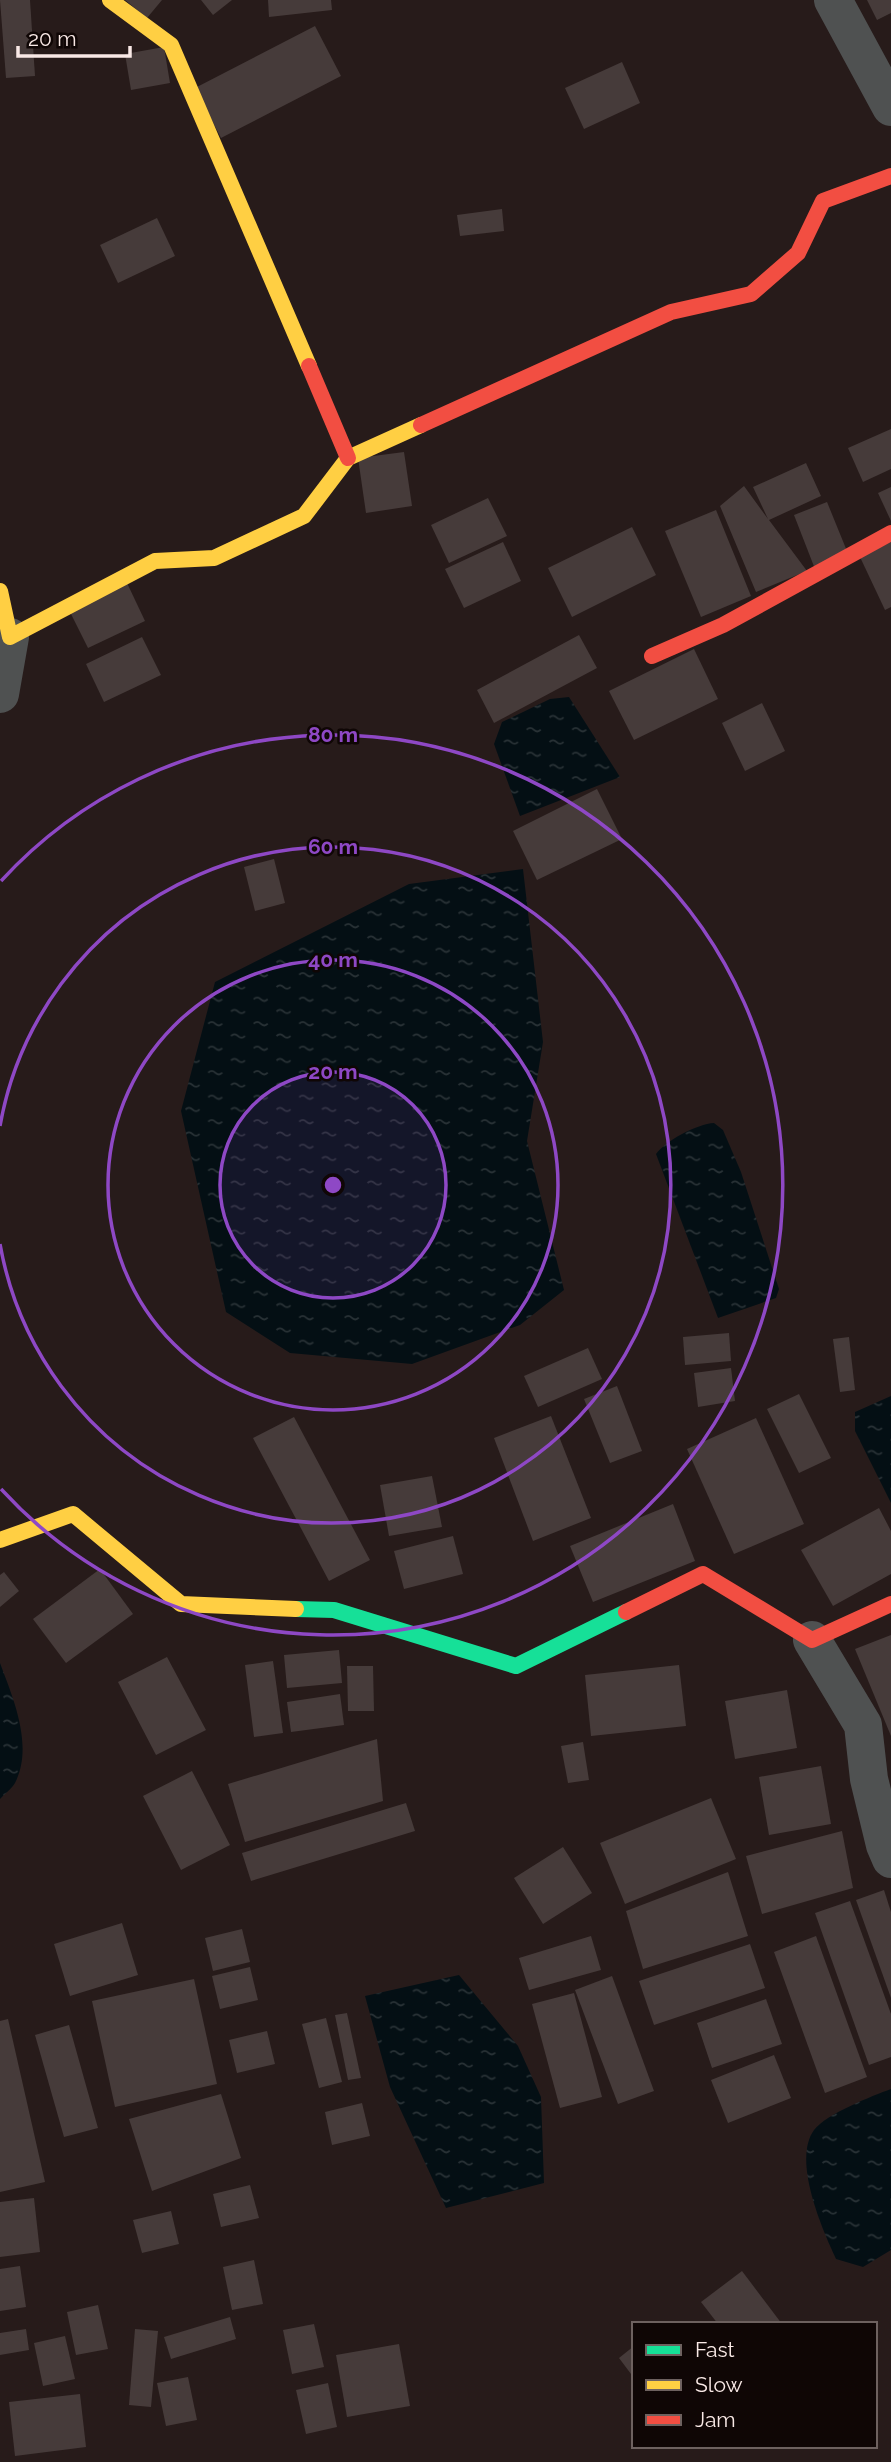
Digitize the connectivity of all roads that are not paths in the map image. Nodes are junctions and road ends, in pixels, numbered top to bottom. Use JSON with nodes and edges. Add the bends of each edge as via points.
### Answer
{"nodes":[{"id":1,"x":110,"y":0,"type":"edge"},
{"id":2,"x":833,"y":0,"type":"edge"},
{"id":3,"x":891,"y":107,"type":"edge"},
{"id":4,"x":891,"y":176,"type":"edge"},
{"id":5,"x":348,"y":458,"type":"junction"},
{"id":6,"x":891,"y":533,"type":"edge"},
{"id":7,"x":0,"y":592,"type":"edge"},
{"id":8,"x":10,"y":637,"type":"junction"},
{"id":9,"x":652,"y":656,"type":"dead end"},
{"id":10,"x":0,"y":694,"type":"edge"},
{"id":11,"x":0,"y":1540,"type":"edge"},
{"id":12,"x":891,"y":1604,"type":"edge"},
{"id":13,"x":812,"y":1640,"type":"junction"},
{"id":14,"x":891,"y":1859,"type":"edge"}],
"edges":[{"from":1,"to":5,"type":"street","via":[[171,45]]},
{"from":2,"to":3,"type":"street"},
{"from":4,"to":5,"type":"street","via":[[823,201],[798,253],[751,294],[671,312]]},
{"from":5,"to":8,"type":"street","via":[[304,516],[214,558],[155,561]]},
{"from":6,"to":9,"type":"street","via":[[723,625]]},
{"from":7,"to":8,"type":"street"},
{"from":8,"to":10,"type":"street"},
{"from":11,"to":13,"type":"street","via":[[73,1514],[181,1604],[334,1610],[516,1666],[703,1574]]},
{"from":12,"to":13,"type":"street"},
{"from":13,"to":14,"type":"street","via":[[863,1725],[869,1779]]}]}
